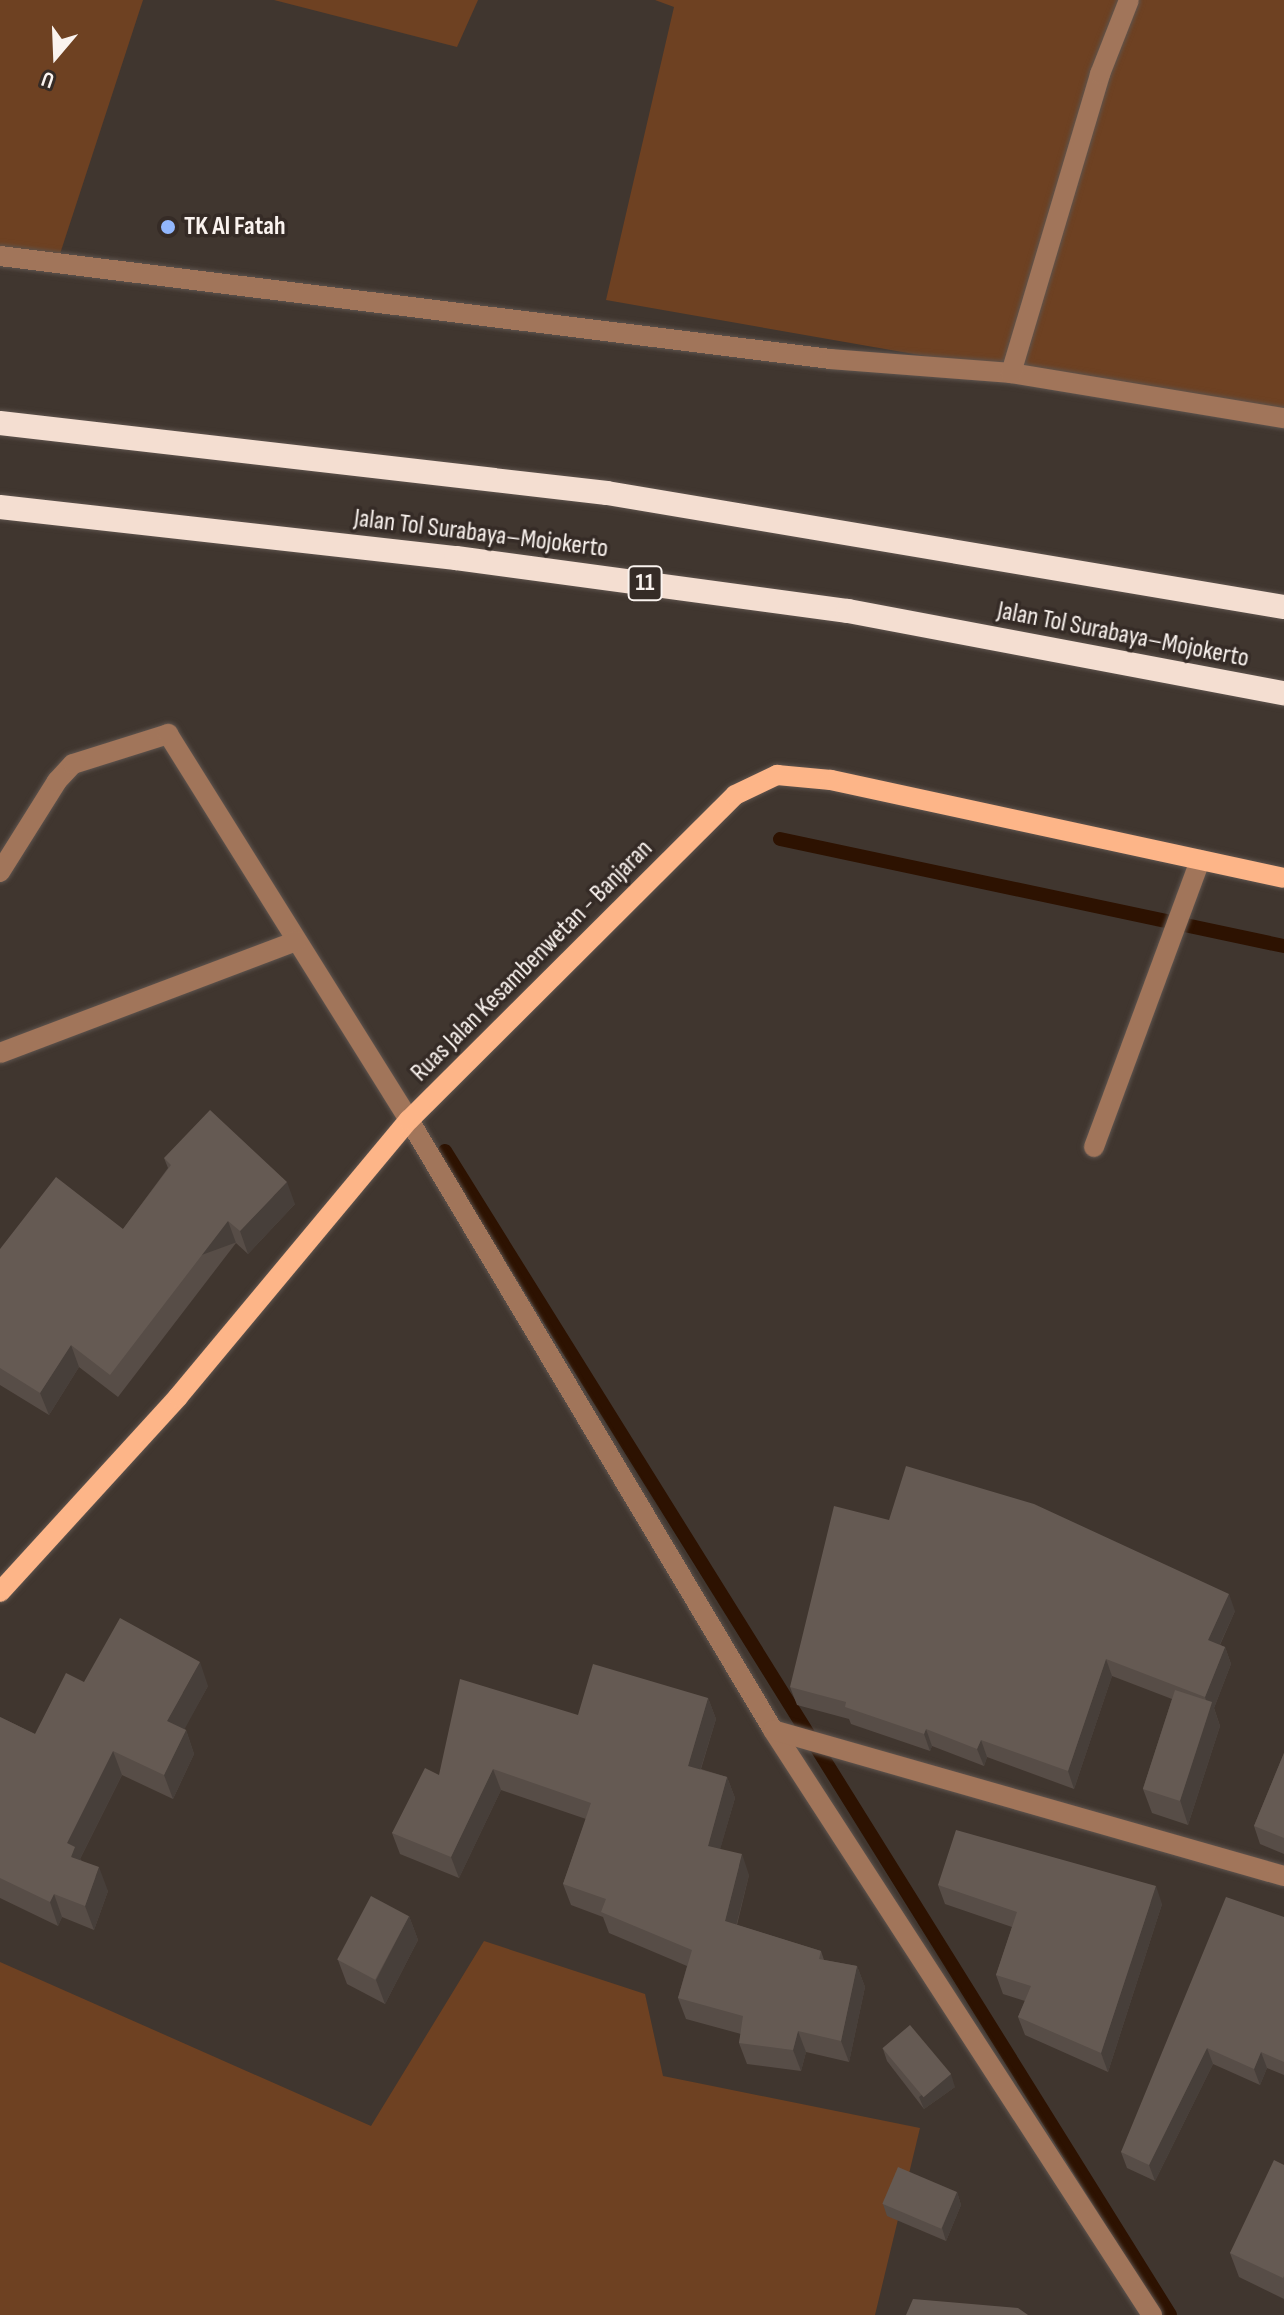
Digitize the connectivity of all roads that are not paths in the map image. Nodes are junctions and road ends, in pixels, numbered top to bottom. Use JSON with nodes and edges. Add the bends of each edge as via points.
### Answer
{"nodes":[{"id":1,"x":1129,"y":0,"type":"edge"},
{"id":2,"x":0,"y":256,"type":"edge"},
{"id":3,"x":1011,"y":373,"type":"junction"},
{"id":4,"x":1284,"y":418,"type":"edge"},
{"id":5,"x":0,"y":423,"type":"edge"},
{"id":6,"x":0,"y":507,"type":"edge"},
{"id":7,"x":1284,"y":607,"type":"edge"},
{"id":8,"x":1284,"y":693,"type":"edge"},
{"id":9,"x":1200,"y":860,"type":"junction"},
{"id":10,"x":0,"y":872,"type":"edge"},
{"id":11,"x":1284,"y":878,"type":"edge"},
{"id":12,"x":296,"y":941,"type":"junction"},
{"id":13,"x":0,"y":1053,"type":"edge"},
{"id":14,"x":409,"y":1120,"type":"junction"},
{"id":15,"x":1094,"y":1147,"type":"dead end"},
{"id":16,"x":0,"y":1592,"type":"edge"},
{"id":17,"x":773,"y":1730,"type":"junction"},
{"id":18,"x":1284,"y":1876,"type":"edge"},
{"id":19,"x":1152,"y":2315,"type":"edge"}],
"edges":[{"from":1,"to":3,"type":"street","via":[[1100,74]]},
{"from":2,"to":3,"type":"street","via":[[830,359]]},
{"from":3,"to":4,"type":"street"},
{"from":5,"to":7,"type":"highway","name":"Jalan Tol Surabaya–Mojokerto","via":[[607,493]]},
{"from":6,"to":8,"type":"highway","name":"Jalan Tol Surabaya–Mojokerto","number":"11","via":[[456,558],[848,611]]},
{"from":9,"to":11,"type":"main road","name":"Ruas Jalan Kesambenwetan - Banjaran"},
{"from":9,"to":14,"type":"main road","name":"Ruas Jalan Kesambenwetan - Banjaran","via":[[831,780],[777,775],[735,795]]},
{"from":9,"to":15,"type":"street"},
{"from":10,"to":12,"type":"street","via":[[73,764],[168,734]]},
{"from":12,"to":13,"type":"street"},
{"from":12,"to":14,"type":"street"},
{"from":14,"to":16,"type":"main road","name":"Ruas Jalan Kesambenwetan - Banjaran","via":[[178,1397]]},
{"from":14,"to":17,"type":"street"},
{"from":17,"to":18,"type":"street"},
{"from":17,"to":19,"type":"street"}]}
